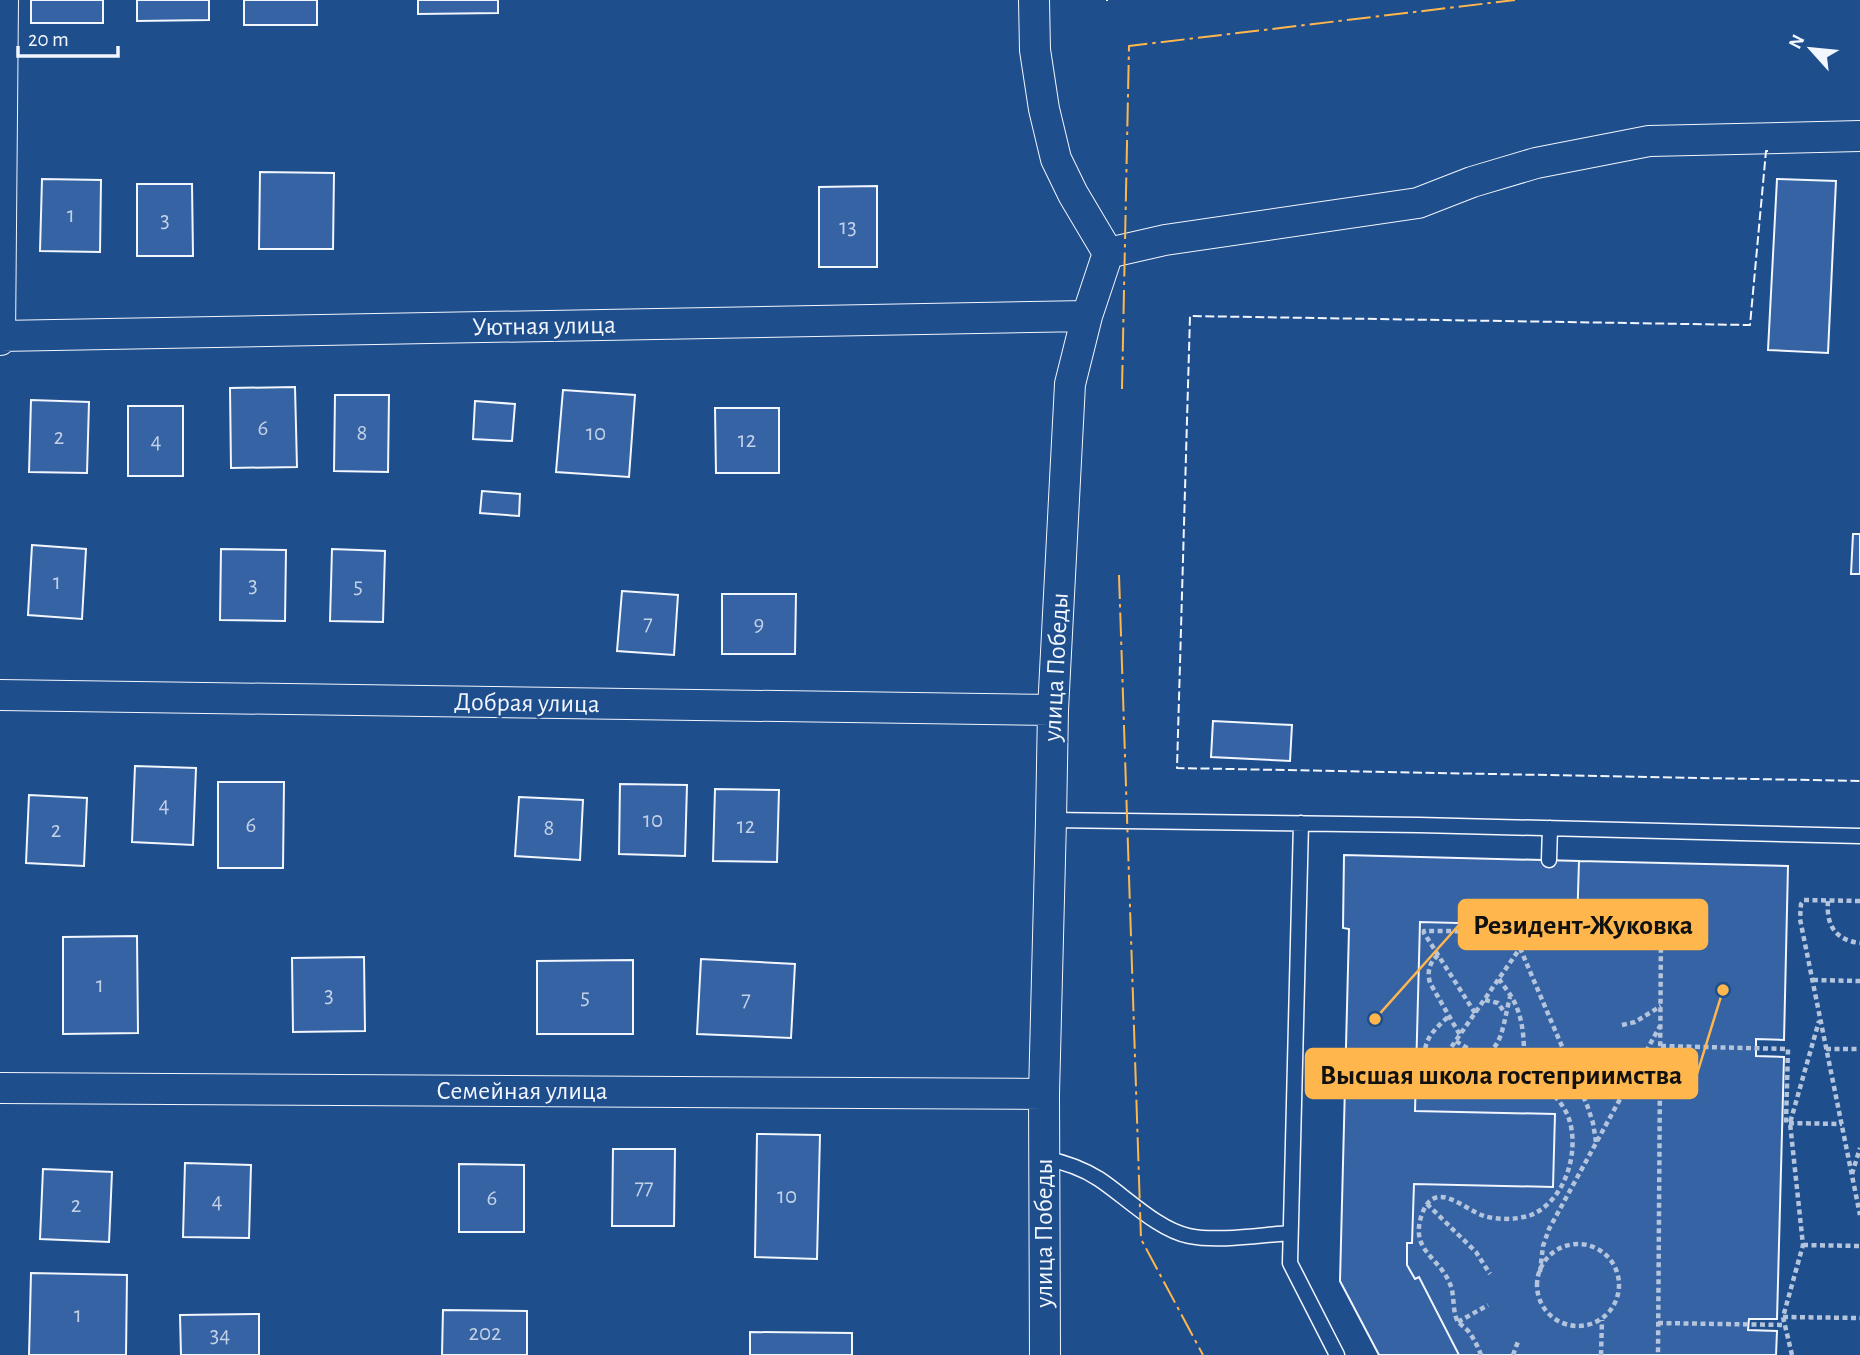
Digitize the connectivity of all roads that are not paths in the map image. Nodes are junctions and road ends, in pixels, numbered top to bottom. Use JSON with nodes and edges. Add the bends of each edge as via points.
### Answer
{"nodes":[{"id":1,"x":3,"y":0,"type":"edge"},
{"id":2,"x":1034,"y":0,"type":"edge"},
{"id":3,"x":1860,"y":136,"type":"edge"},
{"id":4,"x":1108,"y":253,"type":"junction"},
{"id":5,"x":1087,"y":316,"type":"junction"},
{"id":6,"x":0,"y":338,"type":"edge"},
{"id":7,"x":0,"y":695,"type":"edge"},
{"id":8,"x":1053,"y":710,"type":"junction"},
{"id":9,"x":1051,"y":820,"type":"junction"},
{"id":10,"x":1301,"y":823,"type":"junction"},
{"id":11,"x":1550,"y":828,"type":"junction"},
{"id":12,"x":1860,"y":836,"type":"edge"},
{"id":13,"x":1549,"y":860,"type":"dead end"},
{"id":14,"x":0,"y":1088,"type":"edge"},
{"id":15,"x":1044,"y":1094,"type":"junction"},
{"id":16,"x":1044,"y":1157,"type":"junction"},
{"id":17,"x":1290,"y":1234,"type":"junction"},
{"id":18,"x":1049,"y":1352,"type":"edge"},
{"id":19,"x":1338,"y":1355,"type":"edge"}],
"edges":[{"from":1,"to":6,"type":"street"},
{"from":2,"to":4,"type":"street","via":[[1035,50],[1056,159]]},
{"from":3,"to":4,"type":"street","via":[[1649,141],[1536,163],[1418,203],[1165,240]]},
{"from":4,"to":5,"type":"street","name":"улица Победы"},
{"from":5,"to":6,"type":"street","name":"Уютная улица"},
{"from":5,"to":8,"type":"street","name":"улица Победы","via":[[1070,384]]},
{"from":7,"to":8,"type":"street","name":"Добрая улица"},
{"from":8,"to":9,"type":"street","name":"улица Победы"},
{"from":9,"to":10,"type":"lane"},
{"from":9,"to":15,"type":"street","name":"улица Победы"},
{"from":10,"to":11,"type":"lane"},
{"from":10,"to":17,"type":"lane"},
{"from":11,"to":12,"type":"lane"},
{"from":11,"to":13,"type":"lane"},
{"from":14,"to":15,"type":"street","name":"Семейная улица"},
{"from":15,"to":16,"type":"street","name":"улица Победы"},
{"from":16,"to":17,"type":"lane","via":[[1098,1178],[1132,1205],[1187,1236]]},
{"from":16,"to":18,"type":"street","name":"улица Победы"},
{"from":17,"to":19,"type":"lane","via":[[1290,1263]]}]}
